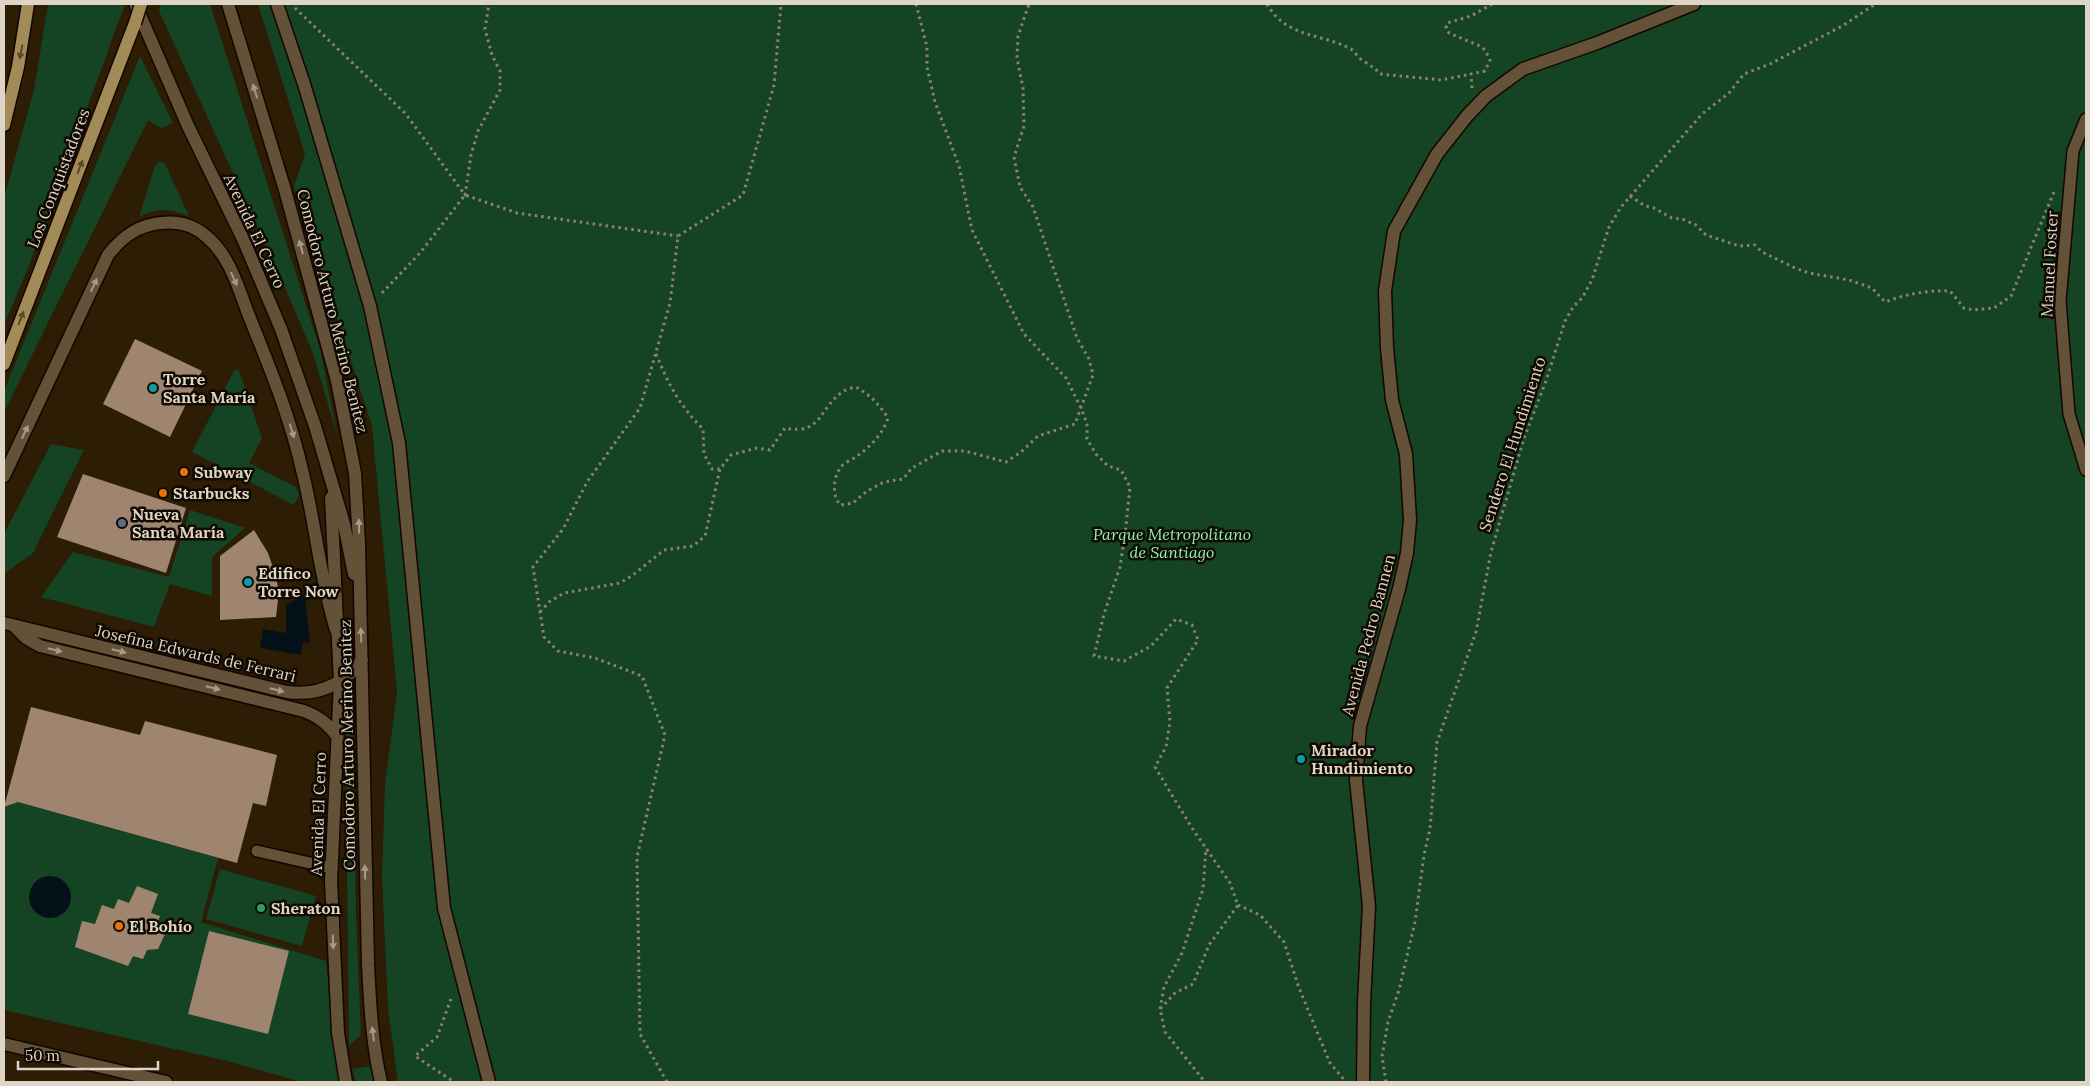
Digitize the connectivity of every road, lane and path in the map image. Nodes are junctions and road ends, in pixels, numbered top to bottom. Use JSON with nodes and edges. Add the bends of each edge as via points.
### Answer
{"nodes":[{"id":1,"x":28,"y":4,"type":"edge"},
{"id":2,"x":135,"y":4,"type":"edge"},
{"id":3,"x":141,"y":4,"type":"edge"},
{"id":4,"x":228,"y":4,"type":"edge"},
{"id":5,"x":277,"y":4,"type":"edge"},
{"id":6,"x":291,"y":4,"type":"edge"},
{"id":7,"x":489,"y":4,"type":"edge"},
{"id":8,"x":781,"y":4,"type":"edge"},
{"id":9,"x":916,"y":4,"type":"edge"},
{"id":10,"x":1029,"y":4,"type":"edge"},
{"id":11,"x":1267,"y":4,"type":"edge"},
{"id":12,"x":1492,"y":4,"type":"edge"},
{"id":13,"x":1694,"y":4,"type":"edge"},
{"id":14,"x":1875,"y":4,"type":"edge"},
{"id":15,"x":1471,"y":74,"type":"junction"},
{"id":16,"x":1466,"y":94,"type":"dead end"},
{"id":17,"x":2086,"y":120,"type":"edge"},
{"id":18,"x":4,"y":125,"type":"edge"},
{"id":19,"x":2056,"y":189,"type":"dead end"},
{"id":20,"x":465,"y":195,"type":"junction"},
{"id":21,"x":1630,"y":196,"type":"junction"},
{"id":22,"x":678,"y":236,"type":"junction"},
{"id":23,"x":370,"y":306,"type":"junction"},
{"id":24,"x":656,"y":353,"type":"junction"},
{"id":25,"x":4,"y":364,"type":"edge"},
{"id":26,"x":1082,"y":410,"type":"junction"},
{"id":27,"x":720,"y":469,"type":"junction"},
{"id":28,"x":2086,"y":470,"type":"edge"},
{"id":29,"x":4,"y":476,"type":"edge"},
{"id":30,"x":329,"y":478,"type":"junction"},
{"id":31,"x":360,"y":610,"type":"junction"},
{"id":32,"x":540,"y":612,"type":"junction"},
{"id":33,"x":9,"y":625,"type":"edge"},
{"id":34,"x":338,"y":637,"type":"junction"},
{"id":35,"x":362,"y":660,"type":"junction"},
{"id":36,"x":340,"y":682,"type":"junction"},
{"id":37,"x":337,"y":736,"type":"junction"},
{"id":38,"x":1206,"y":848,"type":"junction"},
{"id":39,"x":257,"y":851,"type":"dead end"},
{"id":40,"x":332,"y":868,"type":"junction"},
{"id":41,"x":1238,"y":905,"type":"junction"},
{"id":42,"x":452,"y":994,"type":"dead end"},
{"id":43,"x":1160,"y":1010,"type":"junction"},
{"id":44,"x":4,"y":1044,"type":"edge"},
{"id":45,"x":166,"y":1082,"type":"edge"},
{"id":46,"x":346,"y":1082,"type":"edge"},
{"id":47,"x":381,"y":1082,"type":"edge"},
{"id":48,"x":454,"y":1082,"type":"edge"},
{"id":49,"x":489,"y":1082,"type":"edge"},
{"id":50,"x":667,"y":1082,"type":"edge"},
{"id":51,"x":1205,"y":1082,"type":"edge"},
{"id":52,"x":1346,"y":1082,"type":"edge"},
{"id":53,"x":1363,"y":1082,"type":"edge"},
{"id":54,"x":1386,"y":1082,"type":"edge"}],
"edges":[{"from":1,"to":18,"type":"main road","one_way":true},
{"from":2,"to":30,"type":"street","name":"Avenida El Cerro","via":[[281,328]]},
{"from":25,"to":3,"type":"main road","name":"Los Conquistadores","one_way":true,"bridge":true},
{"from":31,"to":4,"type":"street","name":"Comodoro Arturo Merino Benítez","one_way":true,"via":[[356,481],[337,381],[285,190]]},
{"from":5,"to":23,"type":"street"},
{"from":6,"to":20,"type":"path","via":[[406,114]]},
{"from":7,"to":20,"type":"path","via":[[485,30],[500,71],[500,90],[478,130]]},
{"from":8,"to":22,"type":"path","via":[[774,86],[743,195]]},
{"from":9,"to":26,"type":"path","via":[[927,47],[927,67],[935,102],[959,166],[972,230],[1024,334],[1066,378]]},
{"from":10,"to":26,"type":"path","via":[[1018,36],[1017,58],[1024,88],[1024,126],[1014,157],[1020,186],[1033,206],[1077,338],[1089,359],[1093,376]]},
{"from":11,"to":15,"type":"path","via":[[1286,25],[1310,37],[1351,50],[1380,74],[1441,80]]},
{"from":12,"to":15,"type":"path","via":[[1471,16],[1446,23],[1449,33],[1485,50],[1490,60],[1486,71]]},
{"from":13,"to":53,"type":"street","name":"Avenida Pedro Bannen","via":[[1522,69],[1486,96],[1437,154],[1394,230],[1385,291],[1387,348],[1392,400],[1406,454],[1410,520],[1399,589],[1360,726],[1356,780],[1369,906]]},
{"from":14,"to":21,"type":"path","name":"Sendero El Hundimiento","via":[[1844,25],[1744,74],[1729,93],[1702,114]]},
{"from":15,"to":16,"type":"path","via":[[1473,87]]},
{"from":17,"to":28,"type":"lane","name":"Manuel Foster","via":[[2073,151],[2060,301],[2069,414]]},
{"from":19,"to":21,"type":"path","via":[[2011,296],[1994,308],[1973,310],[1964,308],[1950,291],[1933,290],[1884,302],[1872,288],[1795,268],[1762,252],[1755,245],[1739,246],[1706,235],[1696,225],[1672,218]]},
{"from":20,"to":22,"type":"path","via":[[517,213]]},
{"from":20,"to":23,"type":"path","via":[[420,253]]},
{"from":21,"to":54,"type":"path","name":"Sendero El Hundimiento","via":[[1609,226],[1592,280],[1565,320],[1524,438],[1491,552],[1476,632],[1437,742],[1430,829],[1415,922],[1382,1056]]},
{"from":22,"to":24,"type":"path","via":[[670,304]]},
{"from":23,"to":49,"type":"street","via":[[399,444],[444,908]]},
{"from":24,"to":27,"type":"path","via":[[670,388],[703,429],[704,454],[712,469]]},
{"from":24,"to":32,"type":"path","via":[[640,408],[587,482],[563,529],[533,567]]},
{"from":26,"to":27,"type":"path","via":[[1076,424],[1038,436],[1006,462],[965,451],[942,451],[912,468],[903,479],[884,482],[853,503],[840,505],[834,485],[840,466],[870,446],[885,429],[888,418],[880,404],[856,387],[844,391],[811,427],[785,428],[770,450],[757,448],[731,455]]},
{"from":26,"to":38,"type":"path","via":[[1087,424],[1087,439],[1096,454],[1108,466],[1121,470],[1130,487],[1120,567],[1094,656],[1124,661],[1151,646],[1176,619],[1192,625],[1198,640],[1168,688],[1170,722],[1166,747],[1155,767]]},
{"from":27,"to":32,"type":"path","via":[[705,536],[693,546],[664,550],[620,583],[564,594],[548,602]]},
{"from":29,"to":34,"type":"street","name":"Avenida El Cerro","one_way":true,"via":[[115,246],[145,226],[166,223],[188,225],[199,230],[209,238],[234,276],[288,416],[304,476],[328,607]]},
{"from":30,"to":31,"type":"street","name":"Avenida El Cerro","via":[[344,524]]},
{"from":30,"to":34,"type":"street","name":"Avenida El Cerro"},
{"from":35,"to":31,"type":"street","name":"Comodoro Arturo Merino Benítez","one_way":true},
{"from":32,"to":50,"type":"path","via":[[544,637],[558,651],[594,658],[642,676],[665,735],[637,857],[640,1034]]},
{"from":33,"to":36,"type":"street","name":"Josefina Edwards de Ferrari","one_way":true,"via":[[287,692],[315,693]]},
{"from":33,"to":37,"type":"street","name":"Josefina Edwards de Ferrari","one_way":true,"via":[[40,646],[304,711],[318,716]]},
{"from":34,"to":36,"type":"street","name":"Avenida El Cerro"},
{"from":35,"to":36,"type":"street","name":"Josefina Edwards de Ferrari"},
{"from":47,"to":35,"type":"street","name":"Comodoro Arturo Merino Benítez","one_way":true,"via":[[376,1062],[368,964]]},
{"from":36,"to":37,"type":"street","name":"Avenida El Cerro"},
{"from":37,"to":40,"type":"street","name":"Avenida El Cerro"},
{"from":38,"to":41,"type":"path","via":[[1230,883]]},
{"from":38,"to":43,"type":"path","via":[[1203,889],[1182,953],[1164,987]]},
{"from":39,"to":40,"type":"lane"},
{"from":40,"to":46,"type":"street","name":"Avenida El Cerro","one_way":true,"via":[[338,1032]]},
{"from":41,"to":43,"type":"path","via":[[1209,945],[1193,984],[1175,993]]},
{"from":41,"to":52,"type":"path","via":[[1260,915],[1284,942],[1330,1063]]},
{"from":42,"to":48,"type":"path","via":[[437,1037],[415,1056]]},
{"from":43,"to":51,"type":"path","via":[[1165,1032]]},
{"from":44,"to":45,"type":"street"}]}
